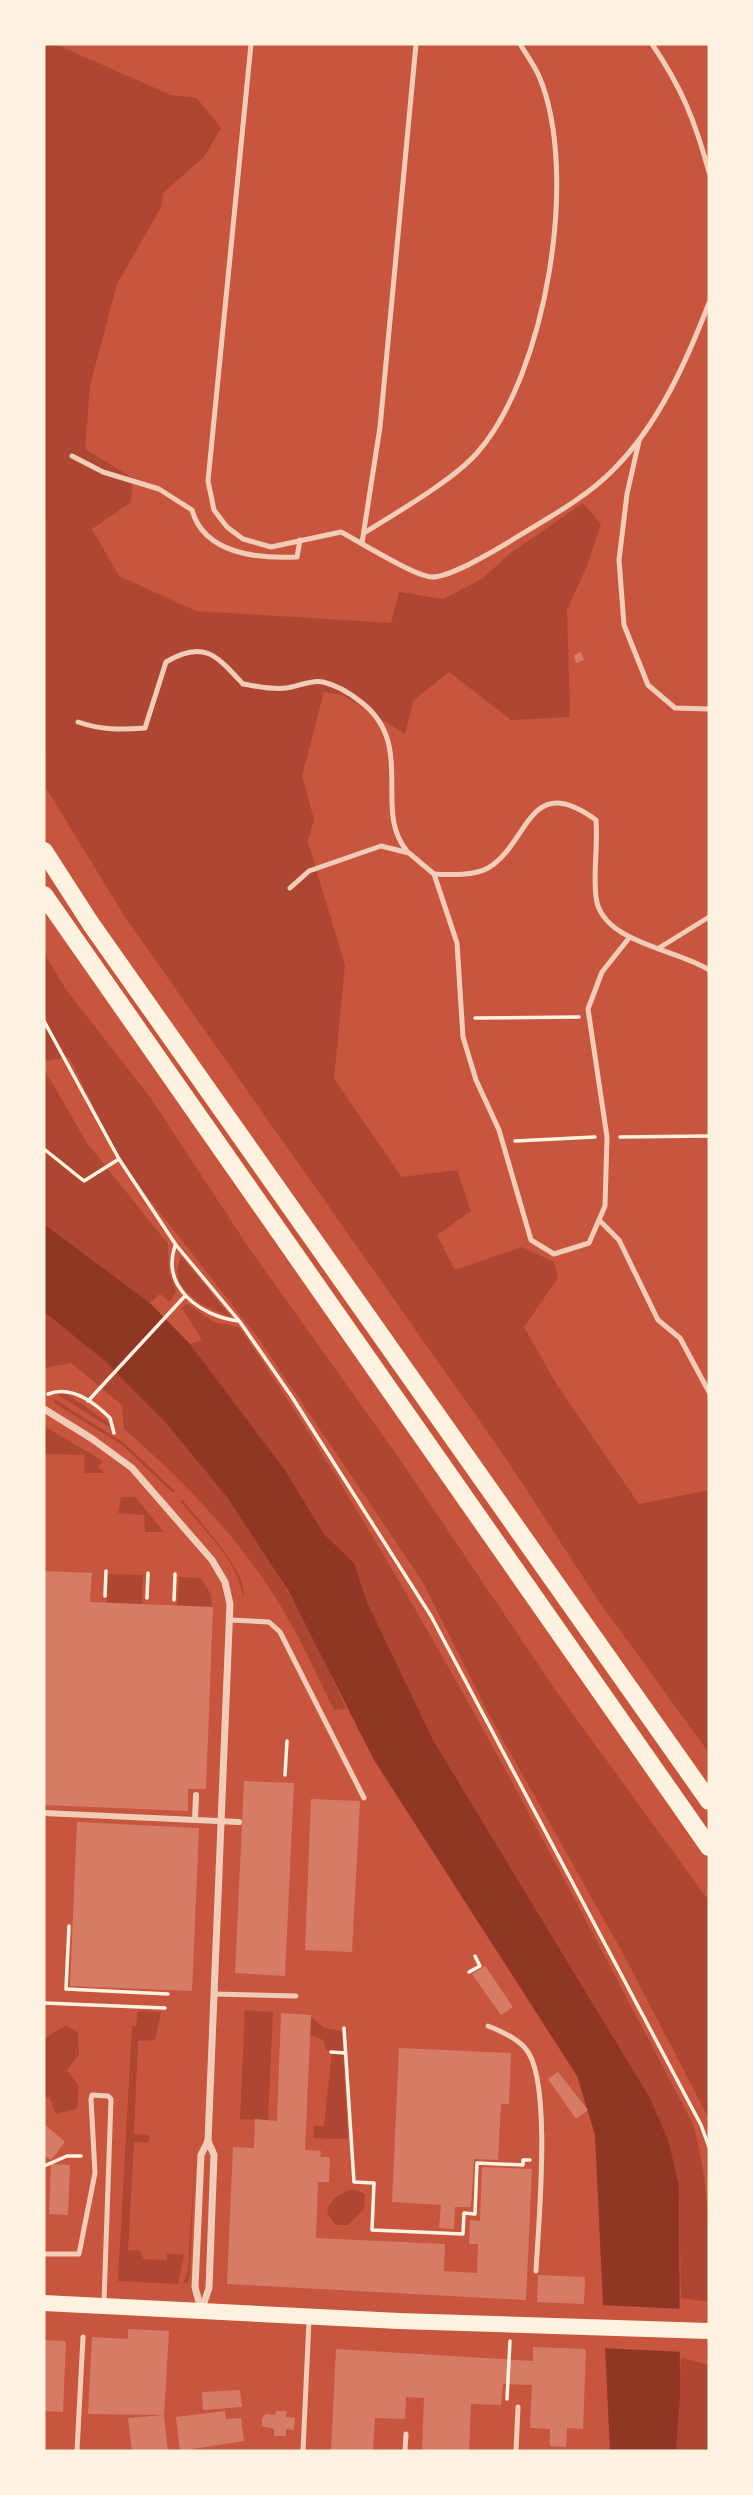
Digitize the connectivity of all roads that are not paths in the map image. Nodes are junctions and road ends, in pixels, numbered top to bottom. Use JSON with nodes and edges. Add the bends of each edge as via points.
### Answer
{"nodes":[{"id":1,"x":250,"y":44,"type":"edge"},
{"id":2,"x":416,"y":44,"type":"edge"},
{"id":3,"x":520,"y":44,"type":"edge"},
{"id":4,"x":652,"y":44,"type":"edge"},
{"id":5,"x":709,"y":172,"type":"edge"},
{"id":6,"x":709,"y":303,"type":"edge"},
{"id":7,"x":639,"y":438,"type":"junction"},
{"id":8,"x":72,"y":456,"type":"dead end"},
{"id":9,"x":363,"y":533,"type":"junction"},
{"id":10,"x":300,"y":540,"type":"junction"},
{"id":11,"x":362,"y":543,"type":"junction"},
{"id":12,"x":709,"y":709,"type":"edge"},
{"id":13,"x":78,"y":722,"type":"dead end"},
{"id":14,"x":44,"y":851,"type":"edge"},
{"id":15,"x":409,"y":853,"type":"junction"},
{"id":16,"x":434,"y":874,"type":"junction"},
{"id":17,"x":290,"y":888,"type":"dead end"},
{"id":18,"x":44,"y":895,"type":"edge"},
{"id":19,"x":709,"y":917,"type":"edge"},
{"id":20,"x":629,"y":938,"type":"junction"},
{"id":21,"x":659,"y":948,"type":"junction"},
{"id":22,"x":709,"y":970,"type":"edge"},
{"id":23,"x":599,"y":1220,"type":"junction"},
{"id":24,"x":709,"y":1392,"type":"edge"},
{"id":25,"x":44,"y":1409,"type":"edge"},
{"id":26,"x":230,"y":1620,"type":"junction"},
{"id":27,"x":196,"y":1795,"type":"dead end"},
{"id":28,"x":364,"y":1798,"type":"dead end"},
{"id":29,"x":709,"y":1801,"type":"edge"},
{"id":30,"x":44,"y":1813,"type":"edge"},
{"id":31,"x":195,"y":1820,"type":"junction"},
{"id":32,"x":222,"y":1821,"type":"junction"},
{"id":33,"x":239,"y":1822,"type":"dead end"},
{"id":34,"x":709,"y":1847,"type":"edge"},
{"id":35,"x":214,"y":1994,"type":"junction"},
{"id":36,"x":296,"y":1996,"type":"dead end"},
{"id":37,"x":488,"y":2026,"type":"dead end"},
{"id":38,"x":208,"y":2141,"type":"junction"},
{"id":39,"x":44,"y":2254,"type":"edge"},
{"id":40,"x":536,"y":2271,"type":"dead end"},
{"id":41,"x":44,"y":2303,"type":"edge"},
{"id":42,"x":104,"y":2306,"type":"junction"},
{"id":43,"x":201,"y":2311,"type":"junction"},
{"id":44,"x":310,"y":2316,"type":"junction"},
{"id":45,"x":705,"y":2331,"type":"edge"},
{"id":46,"x":83,"y":2337,"type":"dead end"},
{"id":47,"x":518,"y":2407,"type":"dead end"},
{"id":48,"x":406,"y":2434,"type":"dead end"},
{"id":49,"x":77,"y":2451,"type":"edge"},
{"id":50,"x":303,"y":2451,"type":"edge"},
{"id":51,"x":405,"y":2451,"type":"edge"},
{"id":52,"x":516,"y":2451,"type":"edge"}],
"edges":[{"from":1,"to":10,"type":"lane","via":[[208,481],[214,510],[243,538],[271,547]]},
{"from":2,"to":9,"type":"lane","via":[[380,427]]},
{"from":3,"to":9,"type":"lane","via":[[539,77],[557,172],[552,259],[537,337],[510,400],[477,453],[418,499]]},
{"from":4,"to":5,"type":"lane","via":[[679,84]]},
{"from":6,"to":7,"type":"lane","via":[[687,359]]},
{"from":7,"to":11,"type":"lane","via":[[614,470],[481,560],[433,577],[414,572]]},
{"from":7,"to":12,"type":"lane","via":[[619,560],[624,625],[649,685],[674,708]]},
{"from":8,"to":10,"type":"lane","via":[[103,472],[159,489],[191,510],[195,524],[225,546],[261,559],[297,557]]},
{"from":9,"to":11,"type":"lane"},
{"from":10,"to":11,"type":"lane","via":[[341,532]]},
{"from":13,"to":15,"type":"lane","via":[[108,729],[145,728],[166,662],[200,650],[218,656],[243,684],[284,689],[321,681],[376,713],[387,733],[395,823]]},
{"from":14,"to":29,"type":"highway","via":[[90,924]]},
{"from":15,"to":16,"type":"lane"},
{"from":15,"to":17,"type":"lane","via":[[381,846],[309,871]]},
{"from":16,"to":20,"type":"lane","via":[[486,870],[506,853],[539,808],[562,803],[580,808],[596,820],[596,899],[604,919]]},
{"from":16,"to":23,"type":"lane","via":[[457,943],[463,1037],[499,1130],[531,1240],[554,1254],[578,1247],[589,1243]]},
{"from":18,"to":34,"type":"highway"},
{"from":19,"to":21,"type":"lane"},
{"from":20,"to":21,"type":"lane"},
{"from":20,"to":23,"type":"lane","via":[[602,972],[588,1009],[607,1137],[605,1206]]},
{"from":21,"to":22,"type":"lane"},
{"from":23,"to":24,"type":"lane","via":[[620,1240],[658,1320],[680,1338]]},
{"from":25,"to":26,"type":"street","via":[[113,1453],[148,1485],[219,1571],[228,1594]]},
{"from":26,"to":28,"type":"lane","via":[[269,1622],[280,1632]]},
{"from":26,"to":32,"type":"street"},
{"from":27,"to":31,"type":"street"},
{"from":30,"to":31,"type":"street"},
{"from":31,"to":32,"type":"street"},
{"from":32,"to":33,"type":"street"},
{"from":32,"to":35,"type":"street"},
{"from":35,"to":36,"type":"lane"},
{"from":35,"to":38,"type":"street"},
{"from":37,"to":40,"type":"lane","via":[[526,2048],[535,2066],[542,2106]]},
{"from":38,"to":43,"type":"street","via":[[201,2155],[195,2287]]},
{"from":38,"to":43,"type":"street","via":[[214,2169],[209,2288]]},
{"from":39,"to":42,"type":"lane","via":[[79,2254],[95,2173],[91,2099],[92,2095],[108,2096]]},
{"from":41,"to":42,"type":"main road"},
{"from":42,"to":43,"type":"main road"},
{"from":43,"to":44,"type":"main road"},
{"from":44,"to":45,"type":"main road"},
{"from":44,"to":50,"type":"lane"},
{"from":46,"to":49,"type":"lane"},
{"from":47,"to":52,"type":"lane"},
{"from":48,"to":51,"type":"lane"}]}
